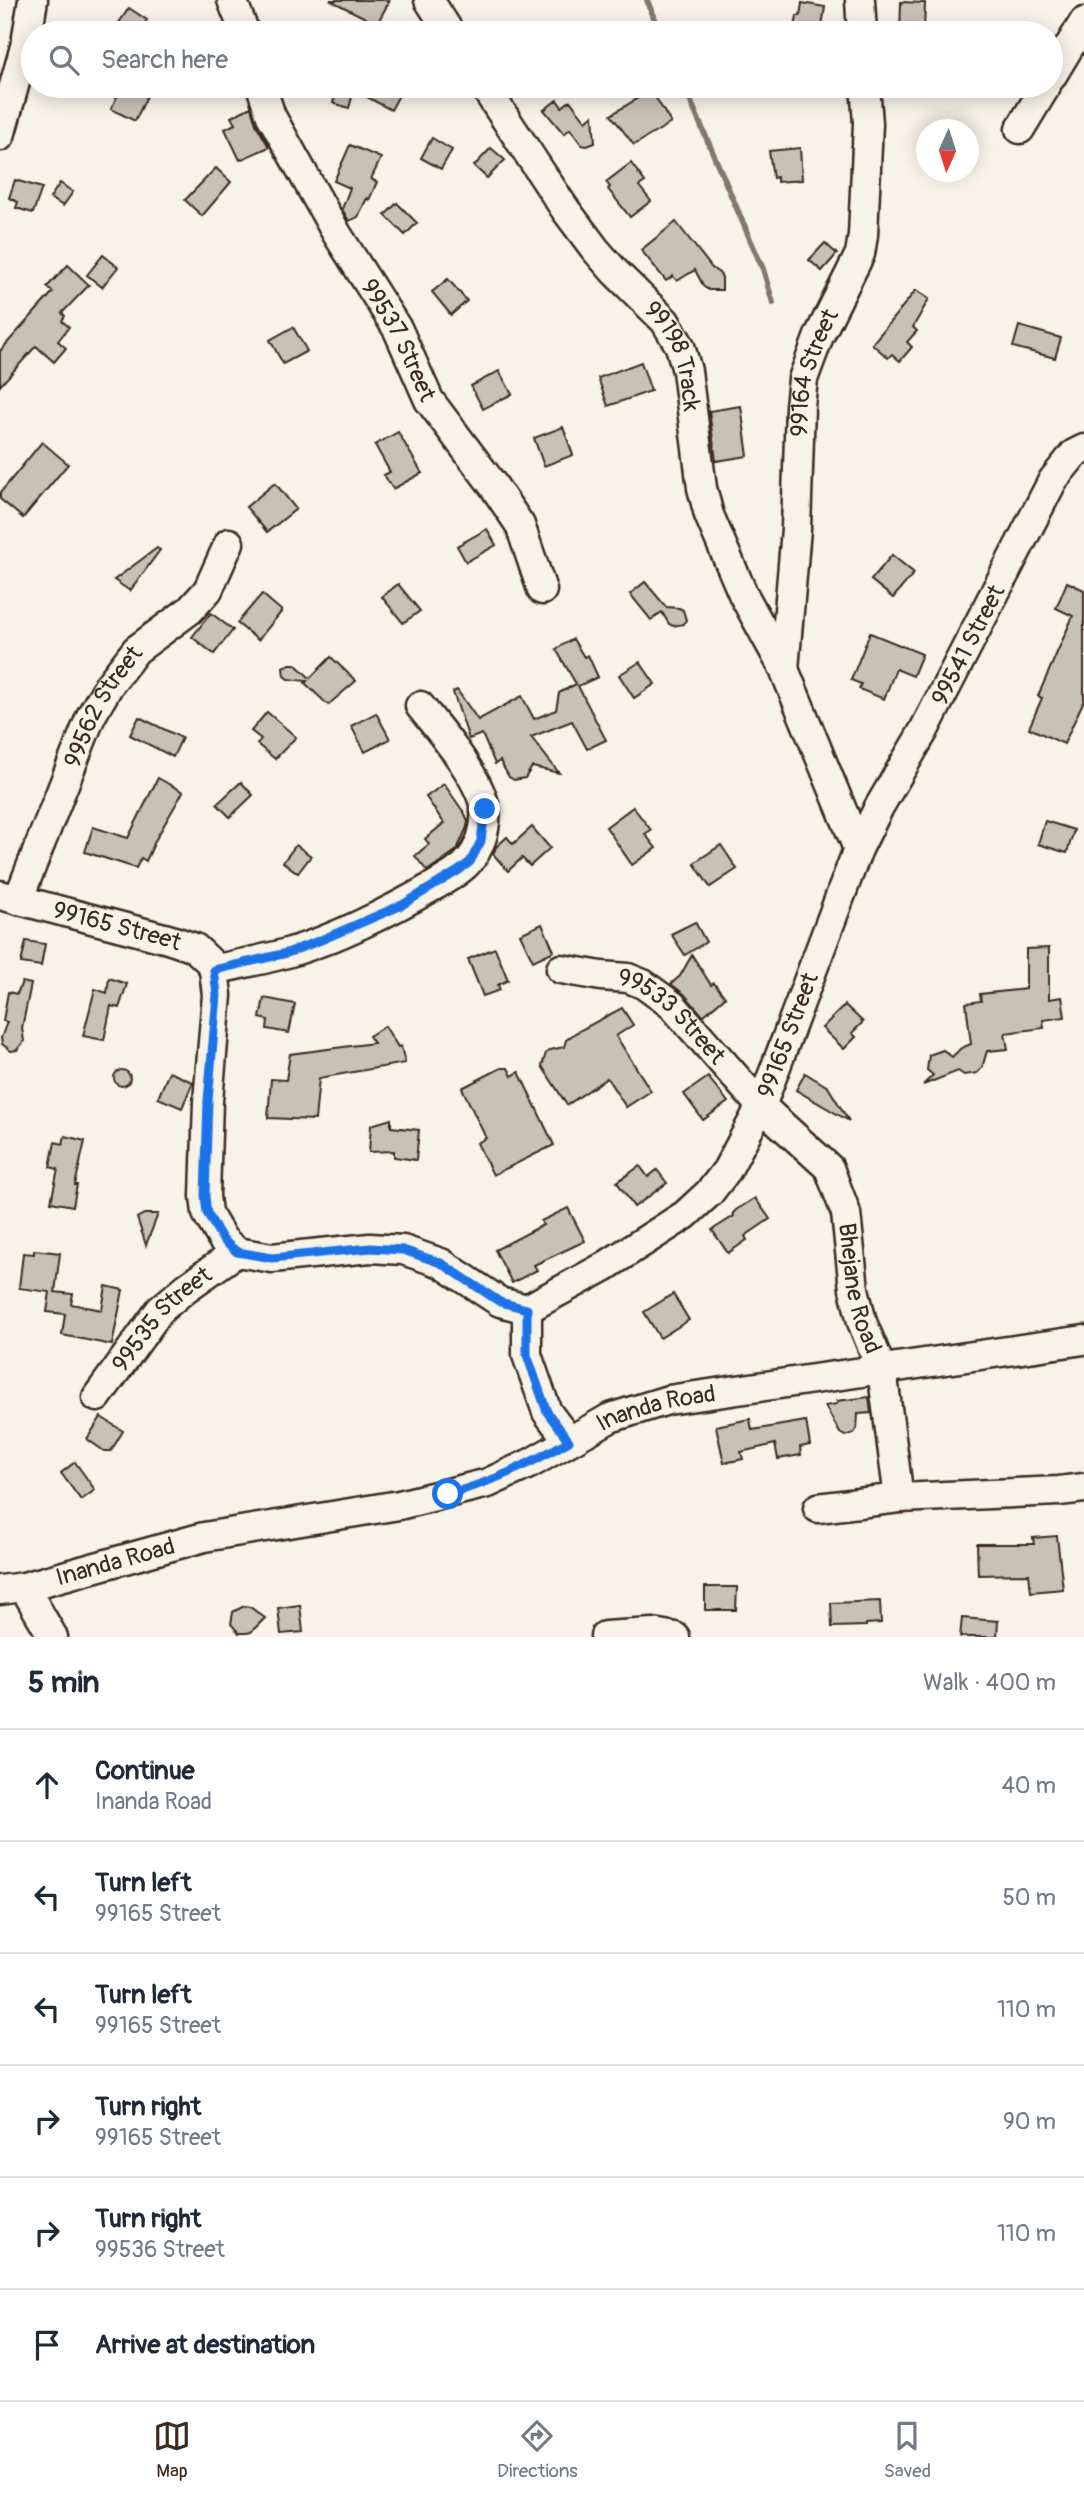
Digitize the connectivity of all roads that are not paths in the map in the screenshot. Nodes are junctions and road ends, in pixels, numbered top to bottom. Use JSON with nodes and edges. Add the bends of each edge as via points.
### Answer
{"nodes":[{"id":1,"x":33,"y":0,"type":"edge"},
{"id":2,"x":232,"y":0,"type":"edge"},
{"id":3,"x":429,"y":0,"type":"edge"},
{"id":4,"x":860,"y":0,"type":"edge"},
{"id":5,"x":30,"y":21,"type":"edge"},
{"id":6,"x":240,"y":21,"type":"edge"},
{"id":7,"x":442,"y":21,"type":"edge"},
{"id":8,"x":861,"y":21,"type":"edge"},
{"id":9,"x":1084,"y":22,"type":"edge"},
{"id":10,"x":1063,"y":57,"type":"edge"},
{"id":11,"x":21,"y":61,"type":"edge"},
{"id":12,"x":265,"y":98,"type":"edge"},
{"id":13,"x":492,"y":98,"type":"edge"},
{"id":14,"x":866,"y":98,"type":"edge"},
{"id":15,"x":1039,"y":98,"type":"edge"},
{"id":16,"x":1020,"y":129,"type":"dead end"},
{"id":17,"x":0,"y":136,"type":"edge"},
{"id":18,"x":1084,"y":449,"type":"edge"},
{"id":19,"x":229,"y":543,"type":"dead end"},
{"id":20,"x":542,"y":590,"type":"dead end"},
{"id":21,"x":784,"y":669,"type":"junction"},
{"id":22,"x":420,"y":706,"type":"dead end"},
{"id":23,"x":858,"y":849,"type":"junction"},
{"id":24,"x":9,"y":897,"type":"edge"},
{"id":25,"x":561,"y":969,"type":"dead end"},
{"id":26,"x":214,"y":970,"type":"junction"},
{"id":27,"x":761,"y":1106,"type":"junction"},
{"id":28,"x":237,"y":1252,"type":"junction"},
{"id":29,"x":527,"y":1309,"type":"junction"},
{"id":30,"x":1084,"y":1340,"type":"edge"},
{"id":31,"x":882,"y":1370,"type":"junction"},
{"id":32,"x":97,"y":1397,"type":"dead end"},
{"id":33,"x":569,"y":1441,"type":"junction"},
{"id":34,"x":1084,"y":1488,"type":"edge"},
{"id":35,"x":899,"y":1498,"type":"junction"},
{"id":36,"x":818,"y":1507,"type":"dead end"},
{"id":37,"x":12,"y":1588,"type":"edge"},
{"id":38,"x":604,"y":1636,"type":"edge"},
{"id":39,"x":53,"y":1637,"type":"edge"},
{"id":40,"x":675,"y":1637,"type":"edge"}],
"edges":[{"from":1,"to":5,"type":"street"},
{"from":2,"to":6,"type":"street"},
{"from":3,"to":7,"type":"street"},
{"from":4,"to":8,"type":"street"},
{"from":9,"to":10,"type":"street"},
{"from":11,"to":17,"type":"street"},
{"from":12,"to":20,"type":"street","name":"99537 Street","via":[[337,234],[398,330],[429,400],[520,525]]},
{"from":13,"to":21,"type":"street","name":"99198 Track","via":[[595,249],[665,321],[680,346],[709,514]]},
{"from":14,"to":21,"type":"street","name":"99164 Street","via":[[860,254],[803,379]]},
{"from":15,"to":16,"type":"street"},
{"from":18,"to":23,"type":"street","name":"99541 Street","via":[[1074,454],[1053,480]]},
{"from":19,"to":24,"type":"street","name":"99562 Street","via":[[208,590],[190,610],[136,650],[109,685]]},
{"from":21,"to":23,"type":"street"},
{"from":22,"to":26,"type":"street","via":[[468,772],[485,809],[481,841],[470,862],[402,905],[321,940]]},
{"from":23,"to":27,"type":"street","name":"99165 Street"},
{"from":24,"to":26,"type":"street","name":"99165 Street","via":[[186,945],[202,953]]},
{"from":25,"to":27,"type":"street","name":"99533 Street","via":[[643,984],[673,1005]]},
{"from":26,"to":28,"type":"street","via":[[217,995],[205,1196],[207,1213],[223,1240]]},
{"from":27,"to":29,"type":"street","name":"99165 Street","via":[[727,1170],[685,1215]]},
{"from":27,"to":31,"type":"street","name":"Bhejane Road","via":[[829,1168],[846,1213],[862,1322]]},
{"from":28,"to":29,"type":"street","via":[[272,1258],[370,1248],[403,1250],[441,1263],[500,1302]]},
{"from":28,"to":32,"type":"street","name":"99535 Street","via":[[160,1310]]},
{"from":29,"to":33,"type":"street","via":[[527,1355],[547,1412]]},
{"from":30,"to":31,"type":"street","name":"Inanda Road"},
{"from":31,"to":33,"type":"street","name":"Inanda Road","via":[[668,1400],[610,1418]]},
{"from":31,"to":35,"type":"street","name":"Bhejane Road"},
{"from":33,"to":37,"type":"street","name":"Inanda Road","via":[[488,1483],[448,1494],[204,1537]]},
{"from":34,"to":35,"type":"street"},
{"from":35,"to":36,"type":"street"},
{"from":37,"to":39,"type":"street"},
{"from":38,"to":40,"type":"street","via":[[653,1633]]}]}
